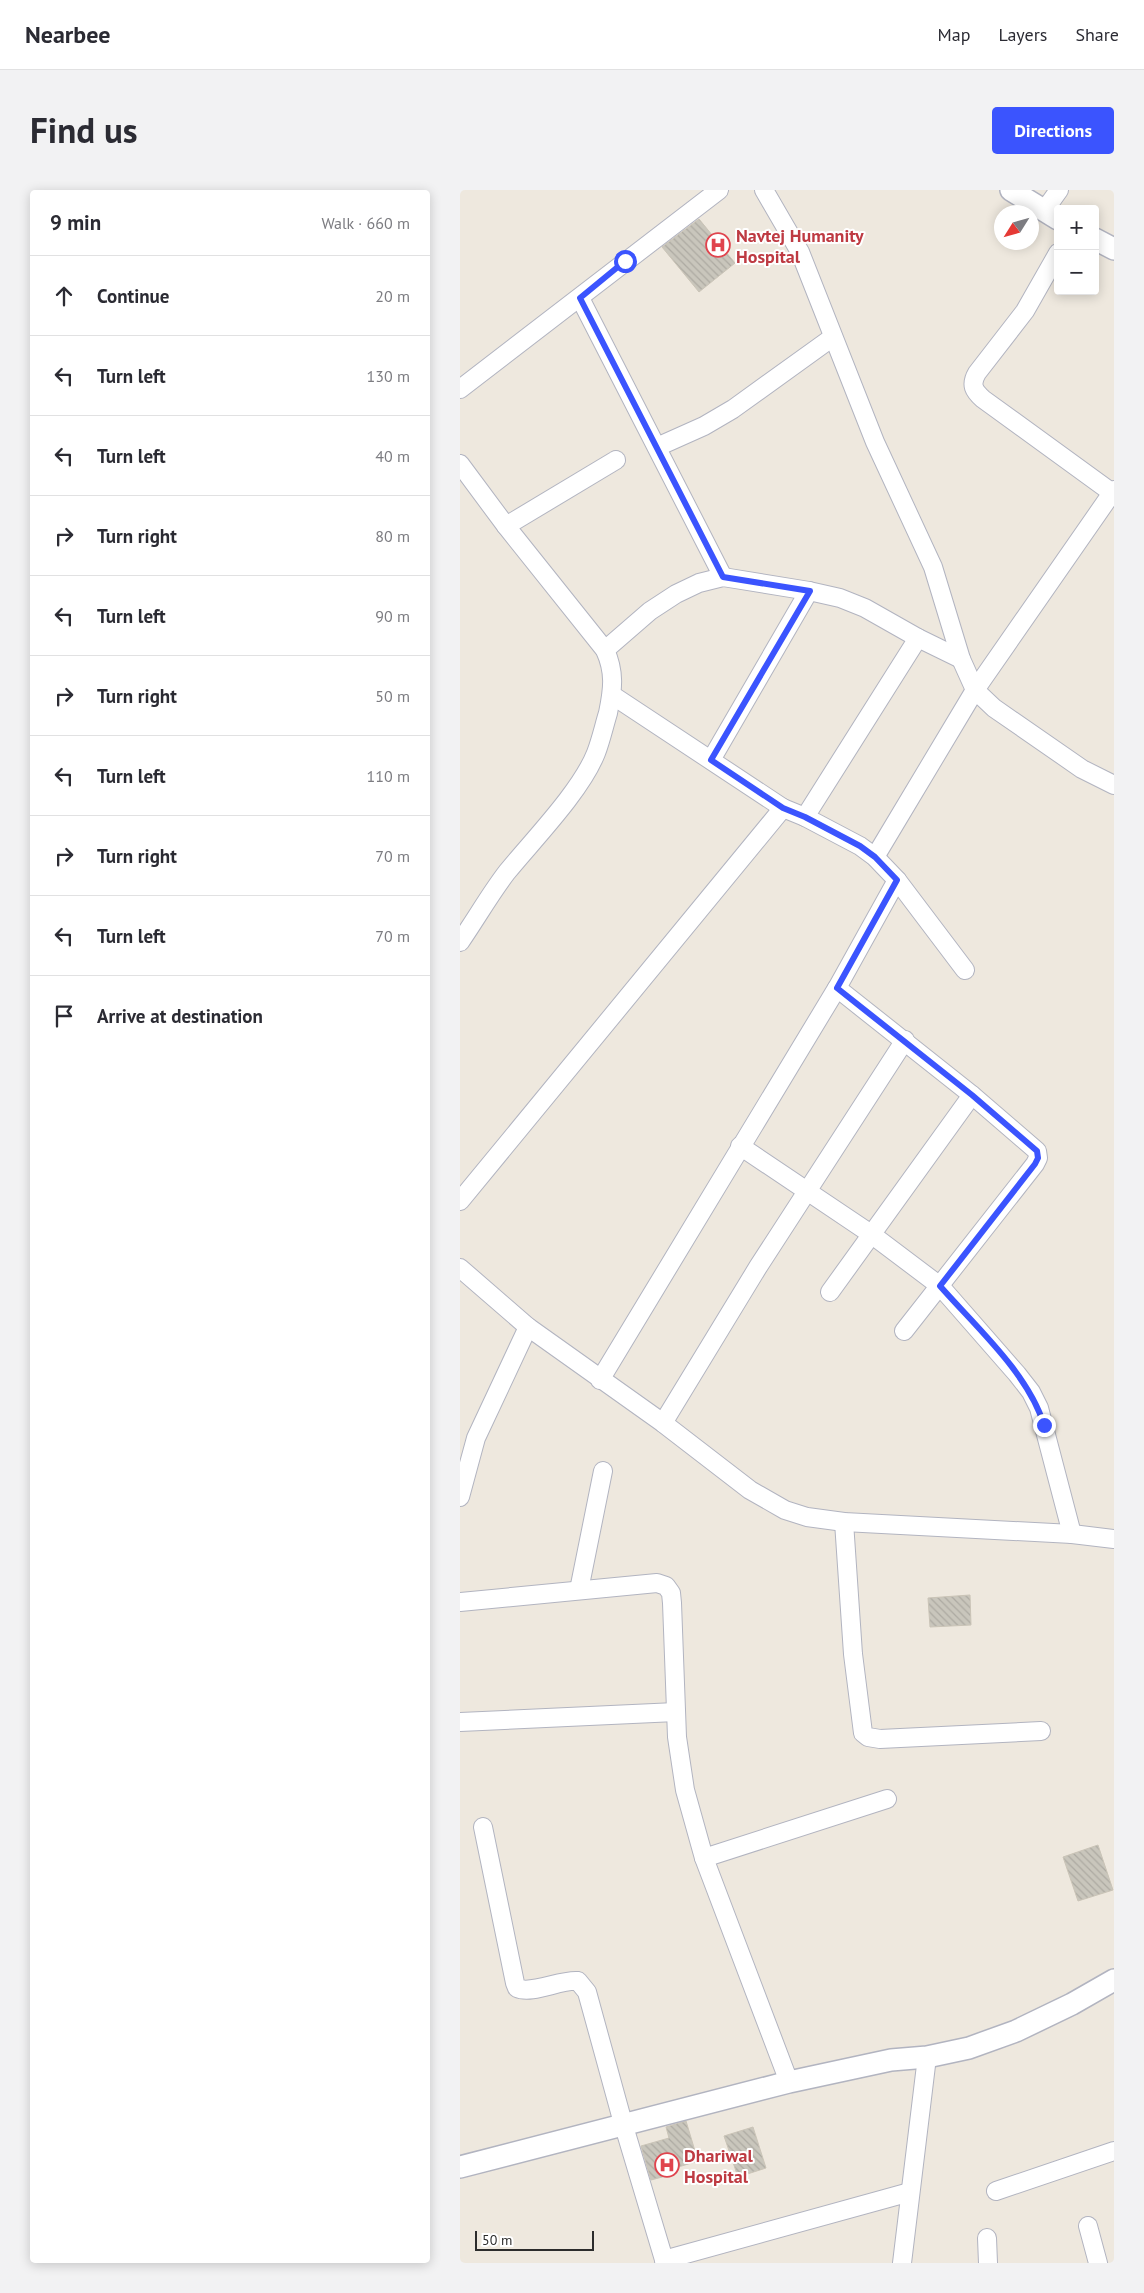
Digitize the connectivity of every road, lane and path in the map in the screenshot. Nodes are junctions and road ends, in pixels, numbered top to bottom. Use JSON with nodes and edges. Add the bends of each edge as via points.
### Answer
{"nodes":[{"id":1,"x":719,"y":190,"type":"edge"},
{"id":2,"x":764,"y":190,"type":"edge"},
{"id":3,"x":1011,"y":190,"type":"edge"},
{"id":4,"x":1059,"y":190,"type":"edge"},
{"id":5,"x":1051,"y":215,"type":"edge"},
{"id":6,"x":1099,"y":241,"type":"edge"},
{"id":7,"x":1114,"y":249,"type":"edge"},
{"id":8,"x":1054,"y":260,"type":"edge"},
{"id":9,"x":580,"y":298,"type":"junction"},
{"id":10,"x":833,"y":337,"type":"junction"},
{"id":11,"x":460,"y":389,"type":"edge"},
{"id":12,"x":657,"y":447,"type":"junction"},
{"id":13,"x":616,"y":460,"type":"dead end"},
{"id":14,"x":460,"y":464,"type":"edge"},
{"id":15,"x":1113,"y":491,"type":"edge"},
{"id":16,"x":506,"y":526,"type":"junction"},
{"id":17,"x":723,"y":577,"type":"junction"},
{"id":18,"x":810,"y":591,"type":"junction"},
{"id":19,"x":918,"y":638,"type":"junction"},
{"id":20,"x":605,"y":650,"type":"junction"},
{"id":21,"x":960,"y":659,"type":"junction"},
{"id":22,"x":975,"y":690,"type":"junction"},
{"id":23,"x":612,"y":695,"type":"junction"},
{"id":24,"x":711,"y":760,"type":"junction"},
{"id":25,"x":1114,"y":785,"type":"edge"},
{"id":26,"x":783,"y":808,"type":"junction"},
{"id":27,"x":805,"y":817,"type":"junction"},
{"id":28,"x":875,"y":857,"type":"junction"},
{"id":29,"x":897,"y":880,"type":"junction"},
{"id":30,"x":460,"y":942,"type":"edge"},
{"id":31,"x":965,"y":970,"type":"dead end"},
{"id":32,"x":837,"y":988,"type":"junction"},
{"id":33,"x":905,"y":1040,"type":"junction"},
{"id":34,"x":972,"y":1095,"type":"junction"},
{"id":35,"x":740,"y":1146,"type":"junction"},
{"id":36,"x":807,"y":1190,"type":"junction"},
{"id":37,"x":460,"y":1202,"type":"edge"},
{"id":38,"x":871,"y":1234,"type":"junction"},
{"id":39,"x":460,"y":1268,"type":"edge"},
{"id":40,"x":940,"y":1286,"type":"junction"},
{"id":41,"x":830,"y":1292,"type":"dead end"},
{"id":42,"x":528,"y":1327,"type":"junction"},
{"id":43,"x":904,"y":1331,"type":"dead end"},
{"id":44,"x":600,"y":1380,"type":"junction"},
{"id":45,"x":663,"y":1423,"type":"junction"},
{"id":46,"x":603,"y":1471,"type":"dead end"},
{"id":47,"x":460,"y":1497,"type":"edge"},
{"id":48,"x":844,"y":1522,"type":"junction"},
{"id":49,"x":1072,"y":1534,"type":"junction"},
{"id":50,"x":1114,"y":1539,"type":"edge"},
{"id":51,"x":579,"y":1590,"type":"junction"},
{"id":52,"x":460,"y":1602,"type":"edge"},
{"id":53,"x":676,"y":1712,"type":"junction"},
{"id":54,"x":460,"y":1722,"type":"edge"},
{"id":55,"x":1041,"y":1731,"type":"dead end"},
{"id":56,"x":887,"y":1799,"type":"dead end"},
{"id":57,"x":483,"y":1827,"type":"dead end"},
{"id":58,"x":704,"y":1858,"type":"junction"},
{"id":59,"x":1114,"y":1980,"type":"edge"},
{"id":60,"x":927,"y":2057,"type":"junction"},
{"id":61,"x":789,"y":2082,"type":"junction"},
{"id":62,"x":623,"y":2123,"type":"junction"},
{"id":63,"x":1114,"y":2151,"type":"edge"},
{"id":64,"x":460,"y":2167,"type":"edge"},
{"id":65,"x":996,"y":2191,"type":"dead end"},
{"id":66,"x":910,"y":2192,"type":"junction"},
{"id":67,"x":1088,"y":2226,"type":"dead end"},
{"id":68,"x":987,"y":2238,"type":"dead end"},
{"id":69,"x":665,"y":2261,"type":"edge"},
{"id":70,"x":902,"y":2263,"type":"edge"},
{"id":71,"x":988,"y":2263,"type":"edge"},
{"id":72,"x":1098,"y":2263,"type":"edge"}],
"edges":[{"from":1,"to":9,"type":"street"},
{"from":2,"to":10,"type":"street","via":[[800,252]]},
{"from":3,"to":5,"type":"street"},
{"from":4,"to":5,"type":"street"},
{"from":6,"to":7,"type":"street"},
{"from":8,"to":15,"type":"street","via":[[1025,311],[973,380],[973,388],[983,399]]},
{"from":9,"to":11,"type":"street"},
{"from":9,"to":12,"type":"street"},
{"from":10,"to":12,"type":"street","via":[[733,409]]},
{"from":10,"to":21,"type":"street","via":[[875,442],[933,566]]},
{"from":12,"to":17,"type":"street"},
{"from":13,"to":16,"type":"street"},
{"from":14,"to":16,"type":"street"},
{"from":15,"to":22,"type":"street"},
{"from":16,"to":20,"type":"street"},
{"from":17,"to":18,"type":"street"},
{"from":17,"to":20,"type":"street","via":[[676,594],[650,611]]},
{"from":18,"to":19,"type":"street","via":[[866,608]]},
{"from":18,"to":24,"type":"street"},
{"from":19,"to":21,"type":"street"},
{"from":19,"to":27,"type":"street"},
{"from":20,"to":23,"type":"street","via":[[612,664]]},
{"from":21,"to":22,"type":"street"},
{"from":22,"to":25,"type":"street","via":[[994,708],[1082,769]]},
{"from":22,"to":28,"type":"street"},
{"from":23,"to":24,"type":"street"},
{"from":23,"to":30,"type":"street","via":[[596,754],[587,770],[506,874]]},
{"from":24,"to":26,"type":"street"},
{"from":26,"to":27,"type":"street"},
{"from":26,"to":37,"type":"street"},
{"from":27,"to":28,"type":"street"},
{"from":28,"to":29,"type":"street"},
{"from":29,"to":31,"type":"street"},
{"from":29,"to":32,"type":"street"},
{"from":32,"to":33,"type":"street"},
{"from":32,"to":35,"type":"street"},
{"from":33,"to":34,"type":"street"},
{"from":33,"to":36,"type":"street"},
{"from":34,"to":38,"type":"street"},
{"from":34,"to":40,"type":"street","via":[[1032,1146],[1038,1158]]},
{"from":35,"to":36,"type":"street"},
{"from":35,"to":44,"type":"street"},
{"from":36,"to":38,"type":"street"},
{"from":36,"to":45,"type":"street"},
{"from":38,"to":40,"type":"street"},
{"from":38,"to":41,"type":"street"},
{"from":39,"to":42,"type":"street"},
{"from":40,"to":43,"type":"street"},
{"from":40,"to":49,"type":"street","via":[[1031,1392],[1044,1425]]},
{"from":42,"to":44,"type":"street"},
{"from":42,"to":47,"type":"street","via":[[476,1438]]},
{"from":44,"to":45,"type":"street"},
{"from":45,"to":48,"type":"street","via":[[750,1490],[785,1510],[806,1517]]},
{"from":46,"to":51,"type":"street"},
{"from":48,"to":49,"type":"street"},
{"from":48,"to":55,"type":"street","via":[[852,1654],[863,1733],[880,1739]]},
{"from":49,"to":50,"type":"street"},
{"from":51,"to":52,"type":"street"},
{"from":51,"to":53,"type":"street","via":[[657,1583],[666,1586],[672,1603]]},
{"from":53,"to":54,"type":"street"},
{"from":53,"to":58,"type":"street","via":[[684,1790]]},
{"from":56,"to":58,"type":"street"},
{"from":57,"to":62,"type":"street","via":[[515,1983],[522,1990],[570,1980],[584,1986]]},
{"from":58,"to":61,"type":"street"},
{"from":59,"to":60,"type":"street","via":[[1016,2031],[969,2048]]},
{"from":60,"to":61,"type":"street","via":[[891,2060]]},
{"from":60,"to":66,"type":"street"},
{"from":61,"to":62,"type":"street"},
{"from":62,"to":64,"type":"street"},
{"from":62,"to":69,"type":"street"},
{"from":63,"to":65,"type":"street"},
{"from":66,"to":69,"type":"street"},
{"from":66,"to":70,"type":"street"},
{"from":67,"to":72,"type":"street"},
{"from":68,"to":71,"type":"street"}]}
